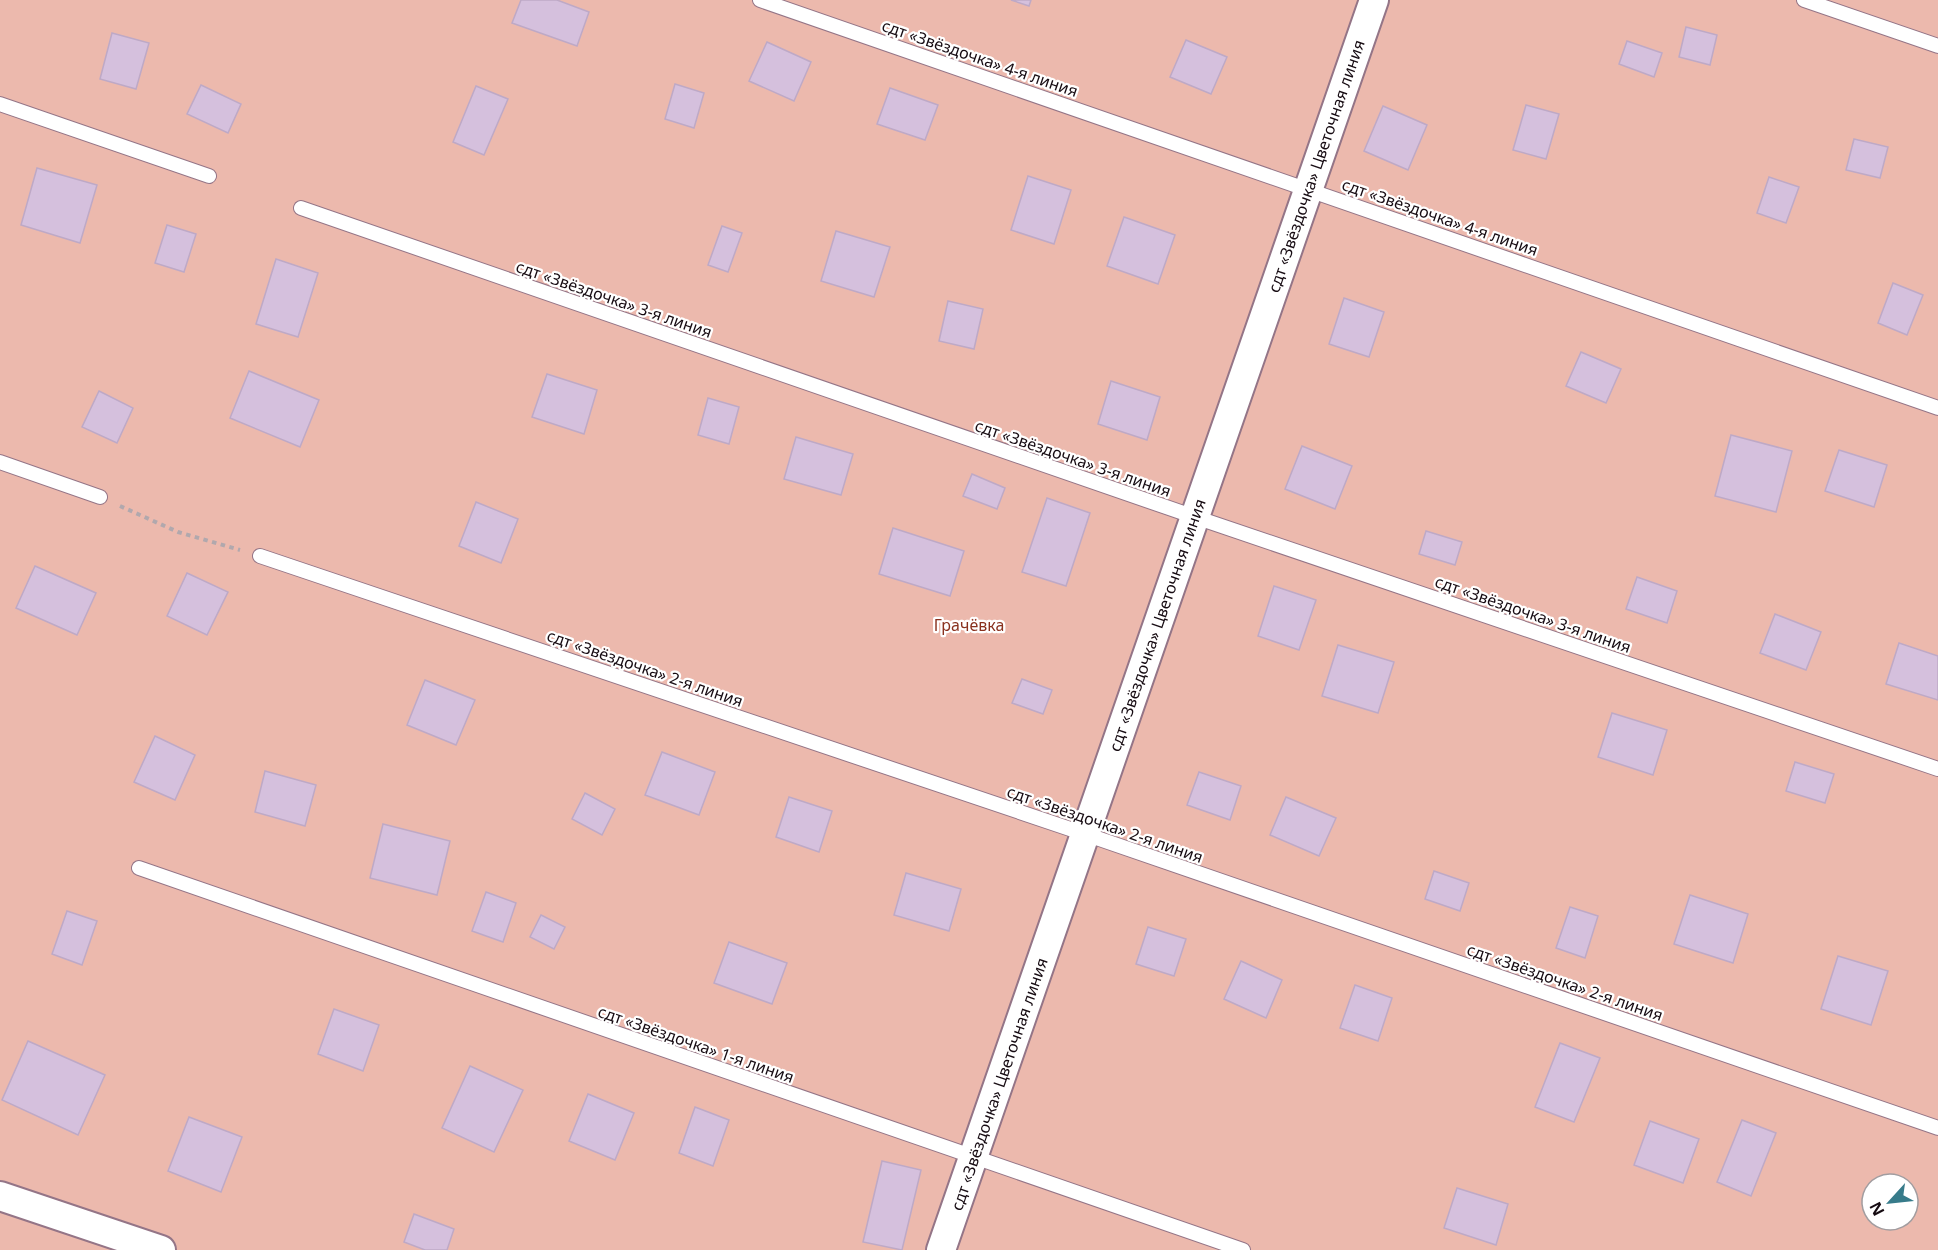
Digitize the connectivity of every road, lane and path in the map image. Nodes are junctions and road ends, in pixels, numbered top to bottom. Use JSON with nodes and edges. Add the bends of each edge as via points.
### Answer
{"nodes":[{"id":1,"x":760,"y":0,"type":"edge"},
{"id":2,"x":1374,"y":0,"type":"edge"},
{"id":3,"x":1804,"y":0,"type":"edge"},
{"id":4,"x":1938,"y":46,"type":"edge"},
{"id":5,"x":0,"y":104,"type":"edge"},
{"id":6,"x":209,"y":176,"type":"dead end"},
{"id":7,"x":1308,"y":189,"type":"junction"},
{"id":8,"x":301,"y":208,"type":"dead end"},
{"id":9,"x":1938,"y":408,"type":"edge"},
{"id":10,"x":0,"y":462,"type":"edge"},
{"id":11,"x":100,"y":497,"type":"joint"},
{"id":12,"x":1195,"y":517,"type":"junction"},
{"id":13,"x":260,"y":556,"type":"joint"},
{"id":14,"x":1938,"y":769,"type":"edge"},
{"id":15,"x":1085,"y":834,"type":"junction"},
{"id":16,"x":139,"y":868,"type":"dead end"},
{"id":17,"x":1938,"y":1128,"type":"edge"},
{"id":18,"x":973,"y":1157,"type":"junction"},
{"id":19,"x":0,"y":1196,"type":"edge"},
{"id":20,"x":161,"y":1250,"type":"edge"},
{"id":21,"x":941,"y":1250,"type":"edge"},
{"id":22,"x":1243,"y":1250,"type":"edge"}],
"edges":[{"from":1,"to":7,"type":"lane","name":"сдт «Звёздочка» 4-я линия"},
{"from":2,"to":7,"type":"street","name":"сдт «Звёздочка» Цветочная линия"},
{"from":3,"to":4,"type":"lane"},
{"from":5,"to":6,"type":"lane"},
{"from":7,"to":9,"type":"lane","name":"сдт «Звёздочка» 4-я линия"},
{"from":7,"to":12,"type":"street","name":"сдт «Звёздочка» Цветочная линия"},
{"from":8,"to":12,"type":"lane","name":"сдт «Звёздочка» 3-я линия"},
{"from":10,"to":11,"type":"lane"},
{"from":11,"to":13,"type":"path","via":[[178,532]]},
{"from":12,"to":14,"type":"lane","name":"сдт «Звёздочка» 3-я линия"},
{"from":12,"to":15,"type":"street","name":"сдт «Звёздочка» Цветочная линия"},
{"from":13,"to":15,"type":"lane","name":"сдт «Звёздочка» 2-я линия"},
{"from":15,"to":17,"type":"lane","name":"сдт «Звёздочка» 2-я линия"},
{"from":15,"to":18,"type":"street","name":"сдт «Звёздочка» Цветочная линия"},
{"from":16,"to":18,"type":"lane","name":"сдт «Звёздочка» 1-я линия"},
{"from":18,"to":21,"type":"street","name":"сдт «Звёздочка» Цветочная линия"},
{"from":18,"to":22,"type":"lane","name":"сдт «Звёздочка» 1-я линия"},
{"from":19,"to":20,"type":"street"}]}
